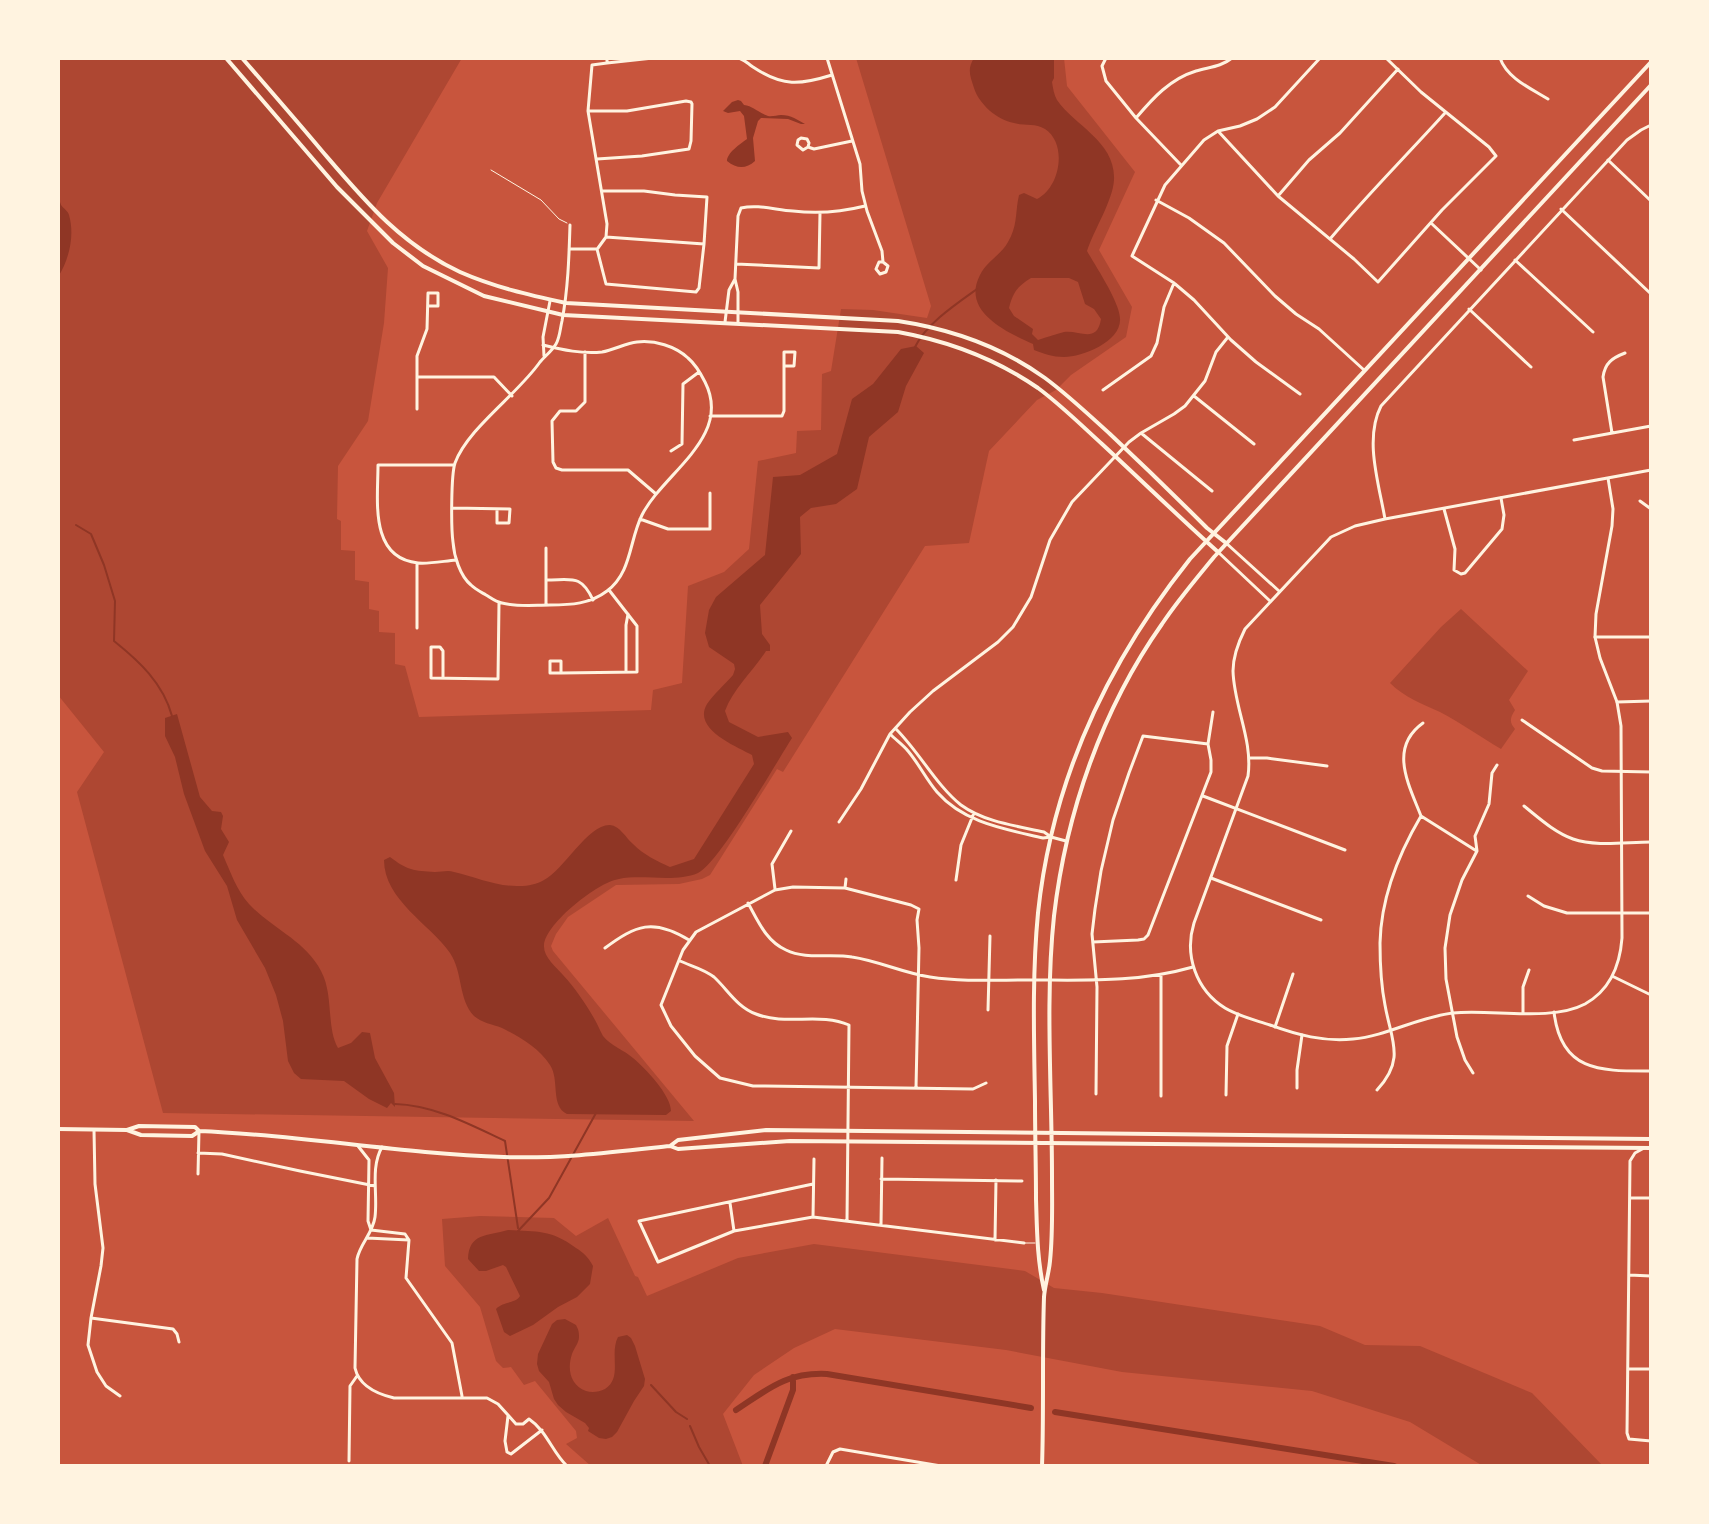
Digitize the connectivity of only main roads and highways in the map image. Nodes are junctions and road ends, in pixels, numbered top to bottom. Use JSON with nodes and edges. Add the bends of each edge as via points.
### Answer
{"nodes":[{"id":1,"x":226,"y":58,"type":"edge"},
{"id":2,"x":242,"y":58,"type":"edge"},
{"id":3,"x":1651,"y":59,"type":"edge"},
{"id":4,"x":1651,"y":85,"type":"edge"},
{"id":5,"x":400,"y":234,"type":"junction"},
{"id":6,"x":393,"y":243,"type":"junction"},
{"id":7,"x":1213,"y":533,"type":"junction"},
{"id":8,"x":1206,"y":541,"type":"junction"},
{"id":9,"x":1226,"y":543,"type":"junction"},
{"id":10,"x":1218,"y":552,"type":"junction"},
{"id":11,"x":58,"y":1129,"type":"edge"},
{"id":12,"x":1035,"y":1132,"type":"junction"},
{"id":13,"x":1052,"y":1132,"type":"junction"},
{"id":14,"x":1651,"y":1139,"type":"edge"},
{"id":15,"x":1035,"y":1143,"type":"junction"},
{"id":16,"x":1052,"y":1143,"type":"junction"},
{"id":17,"x":670,"y":1146,"type":"junction"},
{"id":18,"x":1648,"y":1148,"type":"edge"},
{"id":19,"x":1044,"y":1292,"type":"junction"},
{"id":20,"x":1042,"y":1466,"type":"edge"}],
"edges":[{"from":1,"to":6,"type":"main road","via":[[337,187]]},
{"from":2,"to":5,"type":"main road"},
{"from":3,"to":7,"type":"main road"},
{"from":4,"to":9,"type":"main road"},
{"from":5,"to":6,"type":"main road"},
{"from":5,"to":7,"type":"main road","via":[[488,284],[566,303],[898,321],[955,333],[1044,378]]},
{"from":6,"to":8,"type":"main road","via":[[423,266],[484,296],[563,315],[898,332],[963,349],[999,364],[1074,417]]},
{"from":7,"to":8,"type":"main road"},
{"from":7,"to":9,"type":"main road"},
{"from":8,"to":10,"type":"main road"},
{"from":8,"to":12,"type":"main road","via":[[1143,622],[1105,689],[1060,801],[1039,905]]},
{"from":9,"to":10,"type":"main road"},
{"from":10,"to":13,"type":"main road","via":[[1160,626],[1124,687],[1076,805],[1054,919]]},
{"from":11,"to":17,"type":"main road","via":[[263,1134],[505,1157]]},
{"from":12,"to":13,"type":"main road"},
{"from":12,"to":15,"type":"main road"},
{"from":12,"to":17,"type":"main road","via":[[766,1130],[678,1140]]},
{"from":13,"to":14,"type":"main road"},
{"from":13,"to":16,"type":"main road"},
{"from":15,"to":16,"type":"main road"},
{"from":15,"to":17,"type":"main road","via":[[790,1141]]},
{"from":15,"to":19,"type":"main road","via":[[1038,1264]]},
{"from":16,"to":18,"type":"main road"},
{"from":16,"to":19,"type":"main road","via":[[1050,1264]]},
{"from":19,"to":20,"type":"main road"}]}
